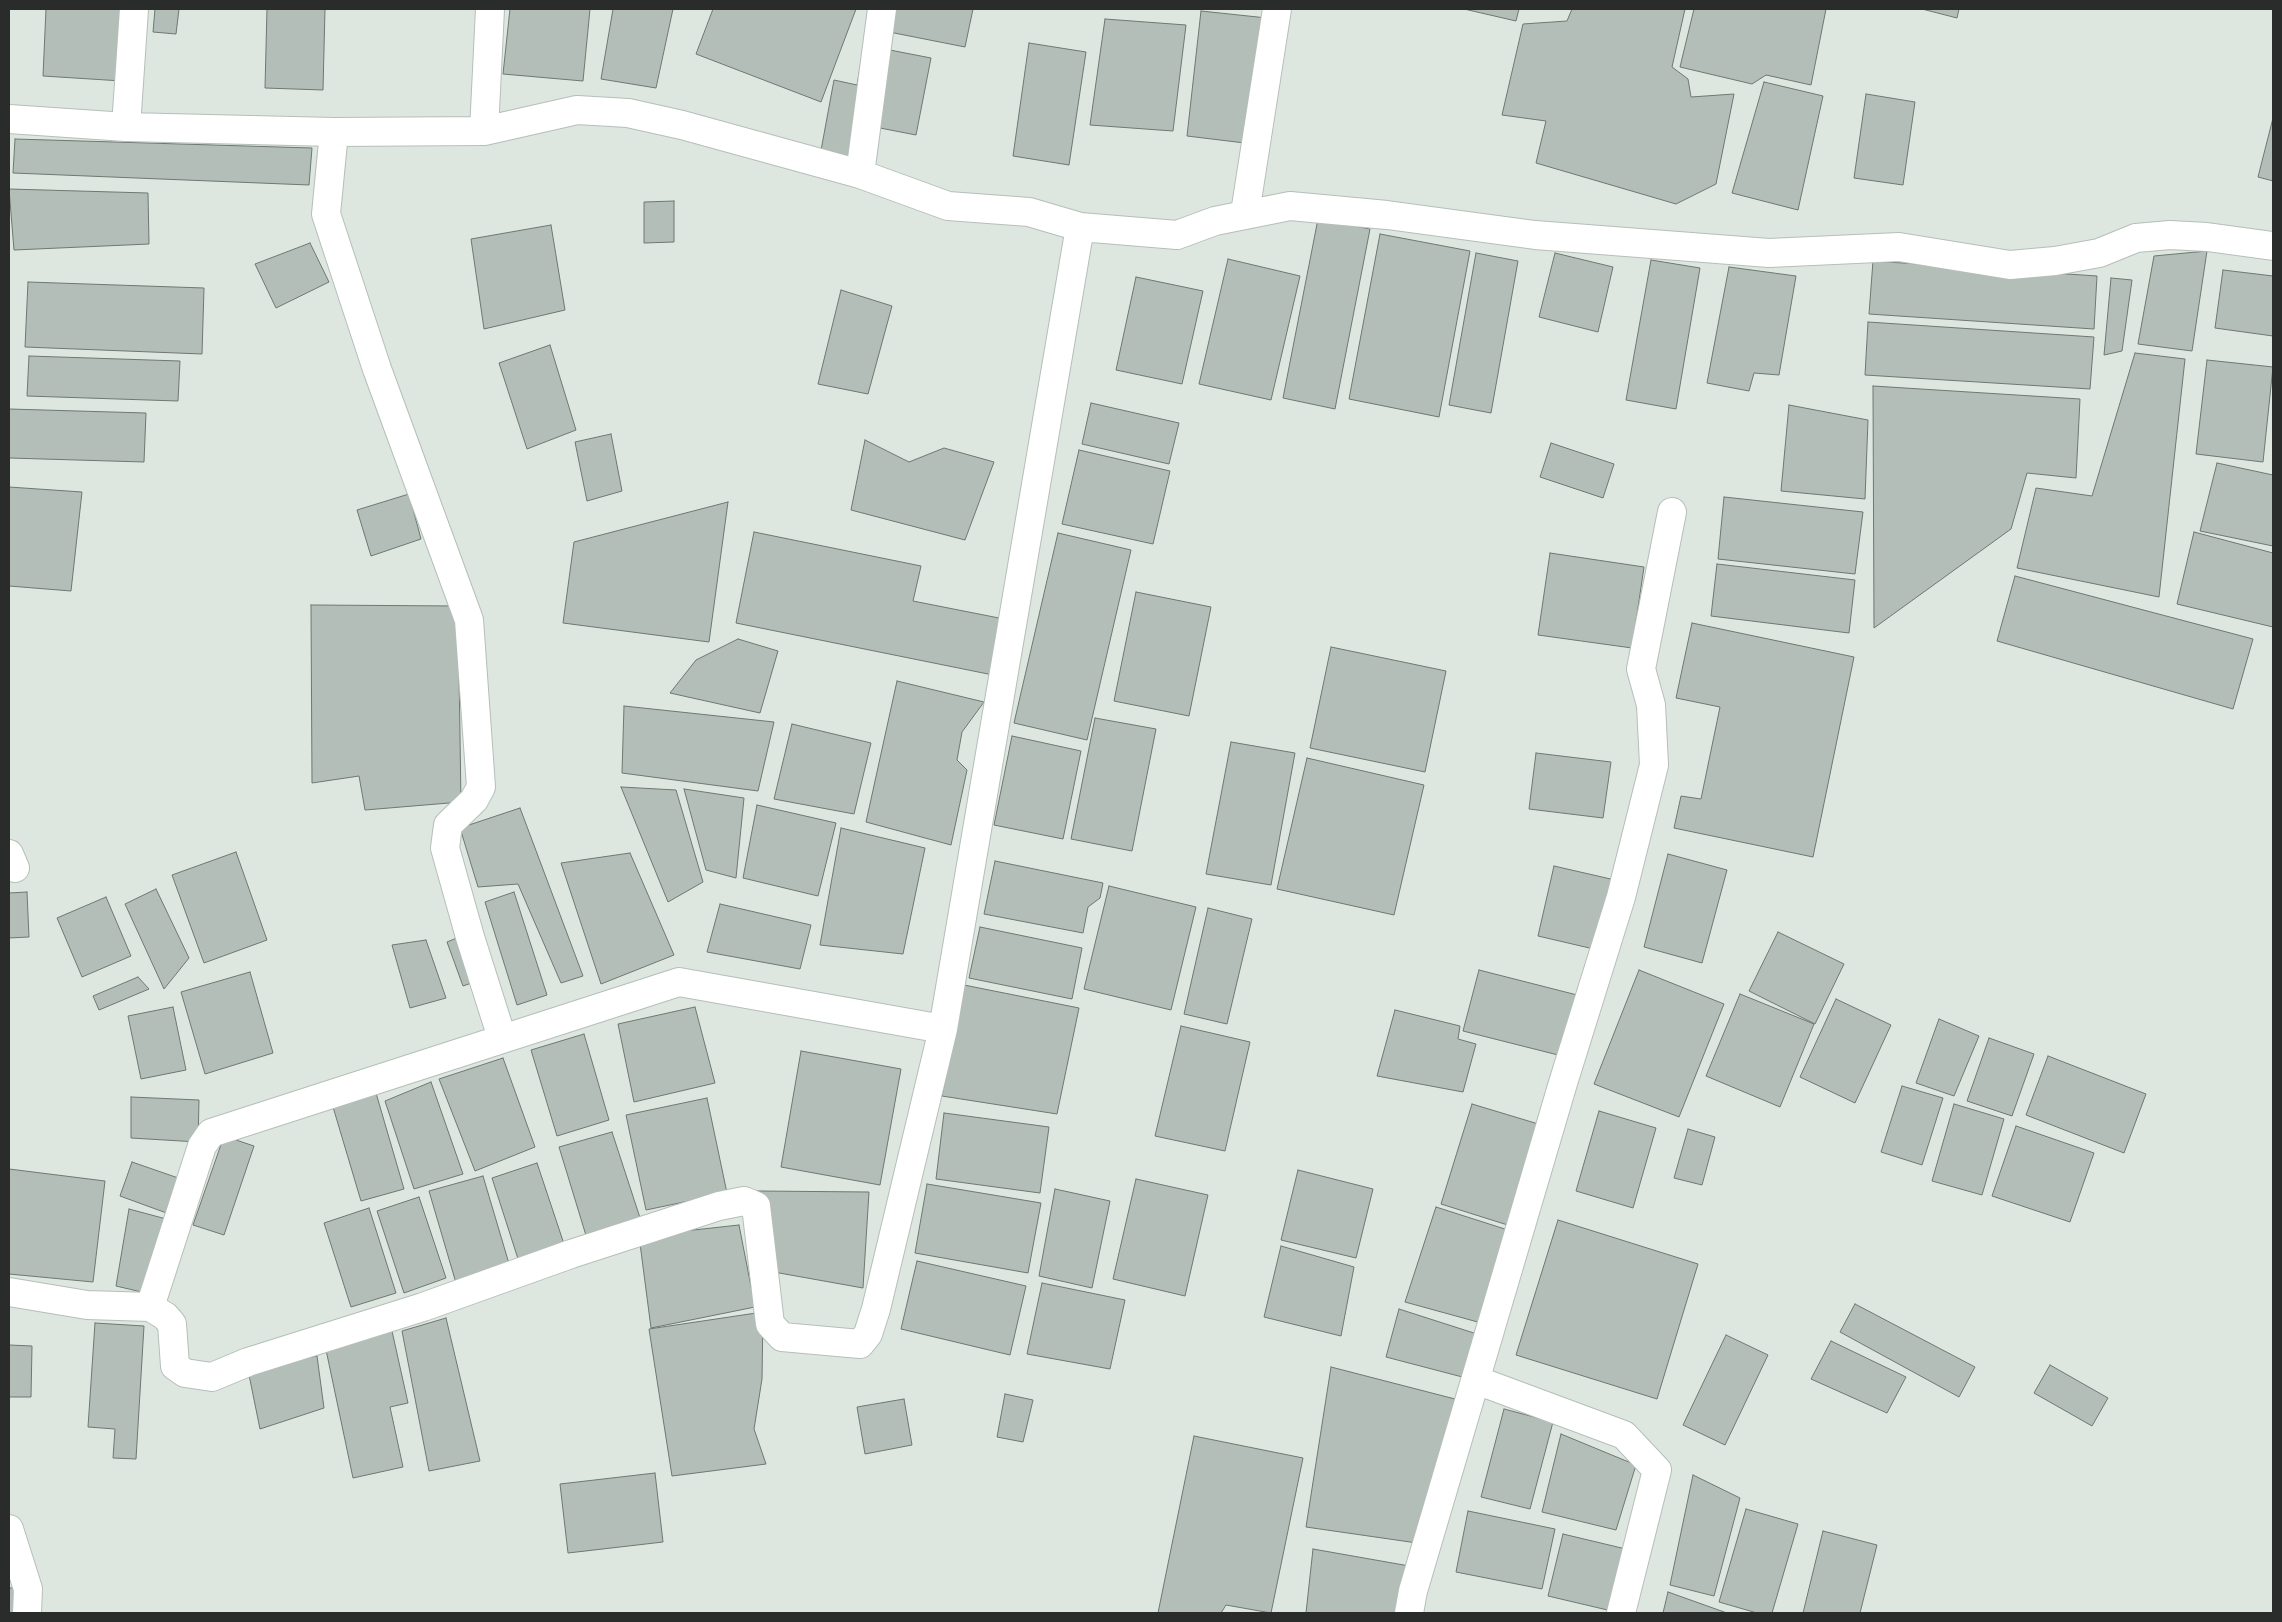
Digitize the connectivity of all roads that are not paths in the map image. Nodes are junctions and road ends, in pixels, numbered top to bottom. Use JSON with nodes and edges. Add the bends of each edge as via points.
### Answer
{"nodes":[{"id":1,"x":134,"y":9,"type":"edge"},
{"id":2,"x":490,"y":9,"type":"edge"},
{"id":3,"x":882,"y":9,"type":"edge"},
{"id":4,"x":1277,"y":9,"type":"edge"},
{"id":5,"x":9,"y":118,"type":"edge"},
{"id":6,"x":126,"y":127,"type":"junction"},
{"id":7,"x":484,"y":131,"type":"junction"},
{"id":8,"x":334,"y":132,"type":"junction"},
{"id":9,"x":860,"y":174,"type":"junction"},
{"id":10,"x":1245,"y":213,"type":"junction"},
{"id":11,"x":1080,"y":227,"type":"junction"},
{"id":12,"x":2273,"y":246,"type":"edge"},
{"id":13,"x":1672,"y":512,"type":"dead end"},
{"id":14,"x":943,"y":1029,"type":"junction"},
{"id":15,"x":502,"y":1038,"type":"junction"},
{"id":16,"x":9,"y":1292,"type":"edge"},
{"id":17,"x":150,"y":1307,"type":"junction"},
{"id":18,"x":1476,"y":1380,"type":"junction"},
{"id":19,"x":9,"y":1529,"type":"edge"},
{"id":20,"x":27,"y":1613,"type":"edge"},
{"id":21,"x":1409,"y":1613,"type":"edge"},
{"id":22,"x":1621,"y":1613,"type":"edge"}],
"edges":[{"from":1,"to":6,"type":"street"},
{"from":2,"to":7,"type":"street"},
{"from":3,"to":9,"type":"street"},
{"from":4,"to":10,"type":"street"},
{"from":5,"to":6,"type":"street"},
{"from":6,"to":8,"type":"street"},
{"from":7,"to":8,"type":"street"},
{"from":7,"to":9,"type":"street","via":[[577,110],[628,113]]},
{"from":8,"to":15,"type":"street","via":[[326,214],[377,370],[469,620],[480,787],[474,800],[448,825],[445,848]]},
{"from":9,"to":11,"type":"street","via":[[948,206],[1030,212]]},
{"from":10,"to":11,"type":"street","via":[[1177,235]]},
{"from":10,"to":12,"type":"street","via":[[1290,206],[1555,236],[1769,253],[1899,247],[2010,265],[2099,253],[2136,238],[2170,235]]},
{"from":11,"to":14,"type":"street"},
{"from":13,"to":18,"type":"street","via":[[1641,669],[1651,705],[1654,765],[1621,897],[1565,1074]]},
{"from":14,"to":15,"type":"street","via":[[679,982]]},
{"from":14,"to":17,"type":"street","via":[[876,1309],[868,1334],[860,1344],[782,1337],[770,1324],[756,1206],[744,1201],[719,1206],[571,1254],[424,1308],[248,1362],[212,1377],[185,1372],[175,1366],[172,1324]]},
{"from":15,"to":17,"type":"street","via":[[211,1133],[202,1146]]},
{"from":16,"to":17,"type":"street","via":[[87,1305]]},
{"from":18,"to":21,"type":"street"},
{"from":18,"to":22,"type":"street","via":[[1624,1435],[1657,1470]]},
{"from":19,"to":20,"type":"street","via":[[28,1589]]}]}
